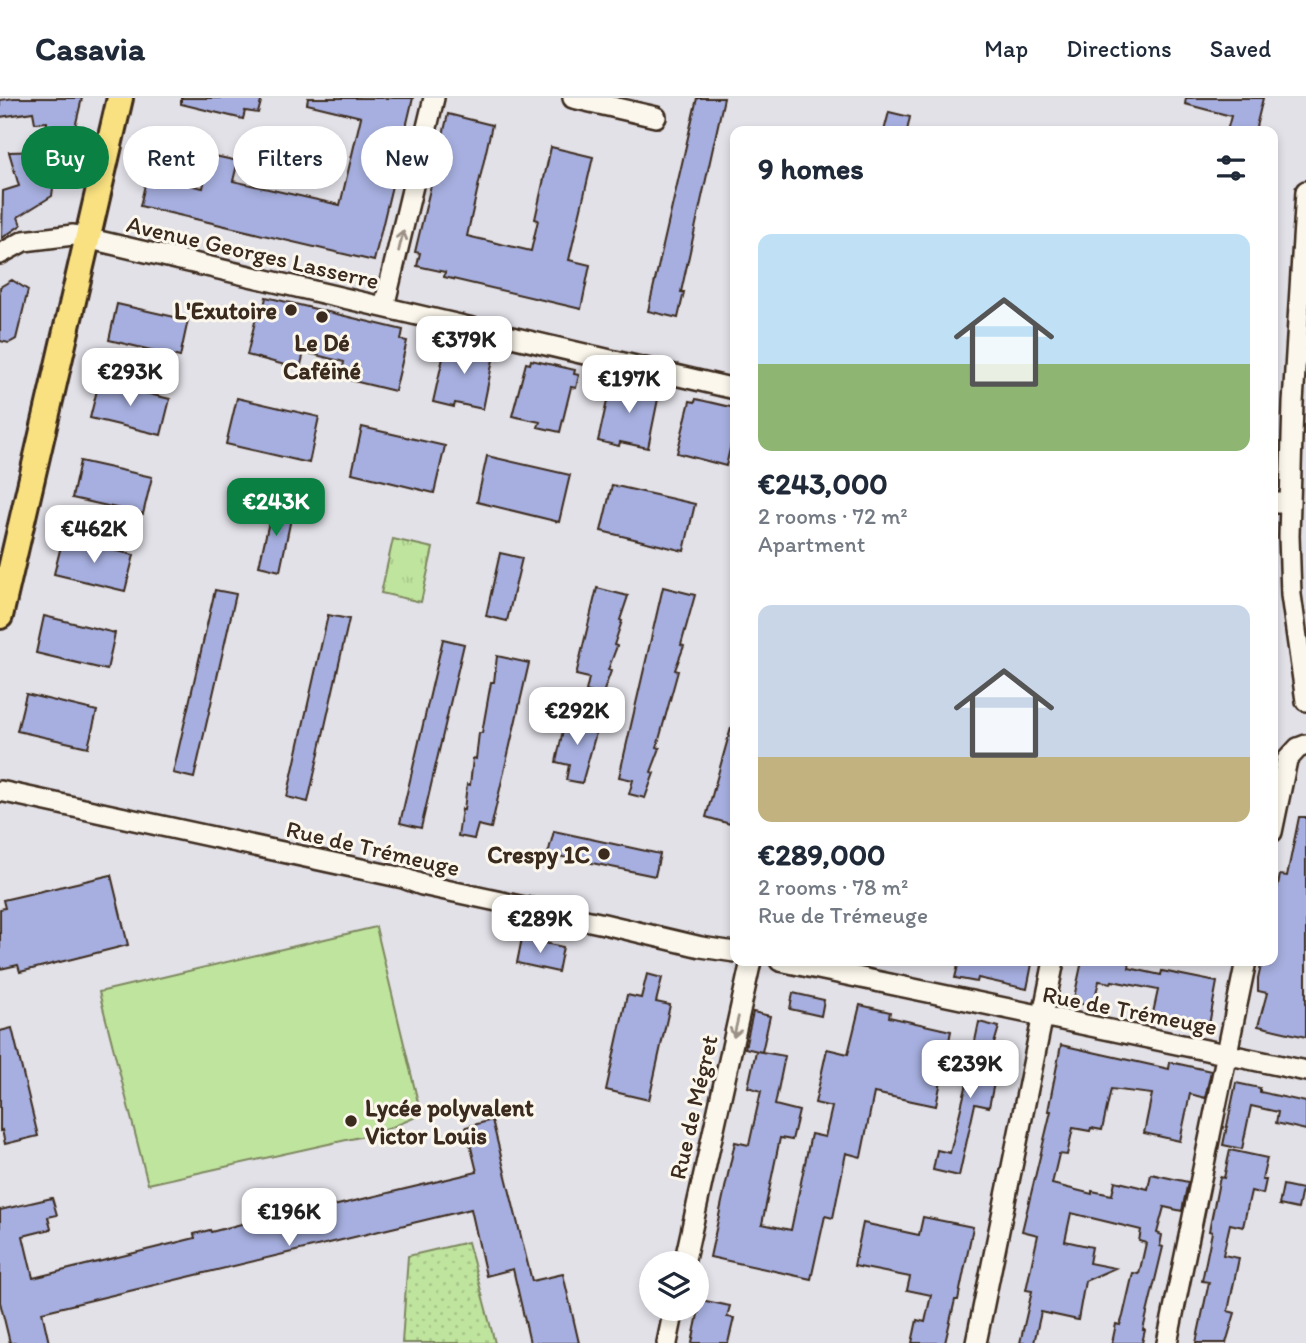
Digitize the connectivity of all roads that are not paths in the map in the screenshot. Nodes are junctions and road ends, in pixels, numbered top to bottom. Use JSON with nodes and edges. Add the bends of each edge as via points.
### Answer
{"nodes":[{"id":1,"x":104,"y":98,"type":"edge"},
{"id":2,"x":120,"y":98,"type":"edge"},
{"id":3,"x":433,"y":98,"type":"edge"},
{"id":4,"x":573,"y":98,"type":"edge"},
{"id":5,"x":656,"y":117,"type":"dead end"},
{"id":6,"x":1306,"y":191,"type":"edge"},
{"id":7,"x":80,"y":236,"type":"junction"},
{"id":8,"x":0,"y":254,"type":"edge"},
{"id":9,"x":384,"y":307,"type":"junction"},
{"id":10,"x":730,"y":388,"type":"edge"},
{"id":11,"x":1300,"y":403,"type":"edge"},
{"id":12,"x":1281,"y":503,"type":"edge"},
{"id":13,"x":0,"y":550,"type":"edge"},
{"id":14,"x":5,"y":575,"type":"edge"},
{"id":15,"x":0,"y":616,"type":"edge"},
{"id":16,"x":1306,"y":701,"type":"edge"},
{"id":17,"x":1306,"y":745,"type":"edge"},
{"id":18,"x":0,"y":791,"type":"edge"},
{"id":19,"x":1278,"y":803,"type":"edge"},
{"id":20,"x":730,"y":951,"type":"edge"},
{"id":21,"x":750,"y":966,"type":"edge"},
{"id":22,"x":803,"y":966,"type":"edge"},
{"id":23,"x":1053,"y":966,"type":"edge"},
{"id":24,"x":1245,"y":966,"type":"edge"},
{"id":25,"x":1043,"y":1017,"type":"junction"},
{"id":26,"x":1227,"y":1055,"type":"junction"},
{"id":27,"x":1306,"y":1071,"type":"edge"},
{"id":28,"x":687,"y":1251,"type":"edge"},
{"id":29,"x":672,"y":1321,"type":"edge"},
{"id":30,"x":667,"y":1343,"type":"edge"},
{"id":31,"x":976,"y":1343,"type":"edge"},
{"id":32,"x":1167,"y":1343,"type":"edge"}],
"edges":[{"from":1,"to":7,"type":"main road"},
{"from":2,"to":7,"type":"main road"},
{"from":9,"to":3,"type":"street","one_way":true},
{"from":4,"to":5,"type":"street"},
{"from":6,"to":11,"type":"street"},
{"from":7,"to":8,"type":"street","via":[[24,241]]},
{"from":7,"to":9,"type":"street","name":"Avenue Georges Lasserre"},
{"from":7,"to":13,"type":"main road"},
{"from":7,"to":14,"type":"main road"},
{"from":9,"to":10,"type":"street","name":"Avenue Georges Lasserre"},
{"from":11,"to":12,"type":"street"},
{"from":12,"to":16,"type":"street"},
{"from":14,"to":15,"type":"main road"},
{"from":17,"to":19,"type":"street","via":[[1287,760]]},
{"from":18,"to":20,"type":"street","name":"Rue de Trémeuge"},
{"from":21,"to":28,"type":"street","name":"Rue de Mégret","one_way":true},
{"from":22,"to":25,"type":"street","name":"Rue de Trémeuge"},
{"from":23,"to":25,"type":"street"},
{"from":24,"to":26,"type":"street"},
{"from":25,"to":26,"type":"street","name":"Rue de Trémeuge"},
{"from":25,"to":31,"type":"street"},
{"from":26,"to":27,"type":"street","name":"Rue de Trémeuge"},
{"from":26,"to":32,"type":"street"},
{"from":29,"to":30,"type":"street"}]}
